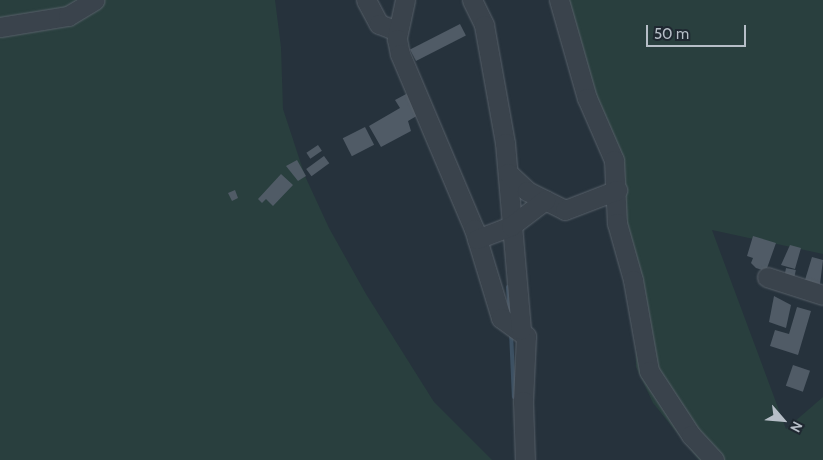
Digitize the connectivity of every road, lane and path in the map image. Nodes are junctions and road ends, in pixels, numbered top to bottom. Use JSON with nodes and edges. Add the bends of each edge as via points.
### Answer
{"nodes":[{"id":1,"x":95,"y":0,"type":"edge"},
{"id":2,"x":366,"y":0,"type":"edge"},
{"id":3,"x":405,"y":0,"type":"edge"},
{"id":4,"x":472,"y":0,"type":"edge"},
{"id":5,"x":559,"y":0,"type":"edge"},
{"id":6,"x":0,"y":26,"type":"edge"},
{"id":7,"x":398,"y":31,"type":"junction"},
{"id":8,"x":508,"y":174,"type":"junction"},
{"id":9,"x":617,"y":190,"type":"junction"},
{"id":10,"x":545,"y":200,"type":"junction"},
{"id":11,"x":511,"y":226,"type":"junction"},
{"id":12,"x":477,"y":239,"type":"junction"},
{"id":13,"x":768,"y":277,"type":"dead end"},
{"id":14,"x":823,"y":295,"type":"edge"},
{"id":15,"x":521,"y":328,"type":"junction"},
{"id":16,"x":525,"y":460,"type":"edge"},
{"id":17,"x":714,"y":460,"type":"edge"}],
"edges":[{"from":1,"to":6,"type":"street","via":[[68,16]]},
{"from":2,"to":7,"type":"street","via":[[379,24]]},
{"from":3,"to":7,"type":"street"},
{"from":4,"to":8,"type":"street","via":[[484,26]]},
{"from":5,"to":9,"type":"street","via":[[587,98],[614,160]]},
{"from":7,"to":12,"type":"street","via":[[400,54]]},
{"from":8,"to":10,"type":"street"},
{"from":8,"to":11,"type":"street"},
{"from":9,"to":10,"type":"street","via":[[567,210]]},
{"from":9,"to":17,"type":"street","via":[[618,230],[633,280],[649,371],[691,435]]},
{"from":10,"to":11,"type":"street"},
{"from":11,"to":12,"type":"street"},
{"from":11,"to":15,"type":"street"},
{"from":12,"to":15,"type":"street","via":[[501,318]]},
{"from":13,"to":14,"type":"street"},
{"from":15,"to":16,"type":"street","via":[[526,336],[523,385]]}]}
